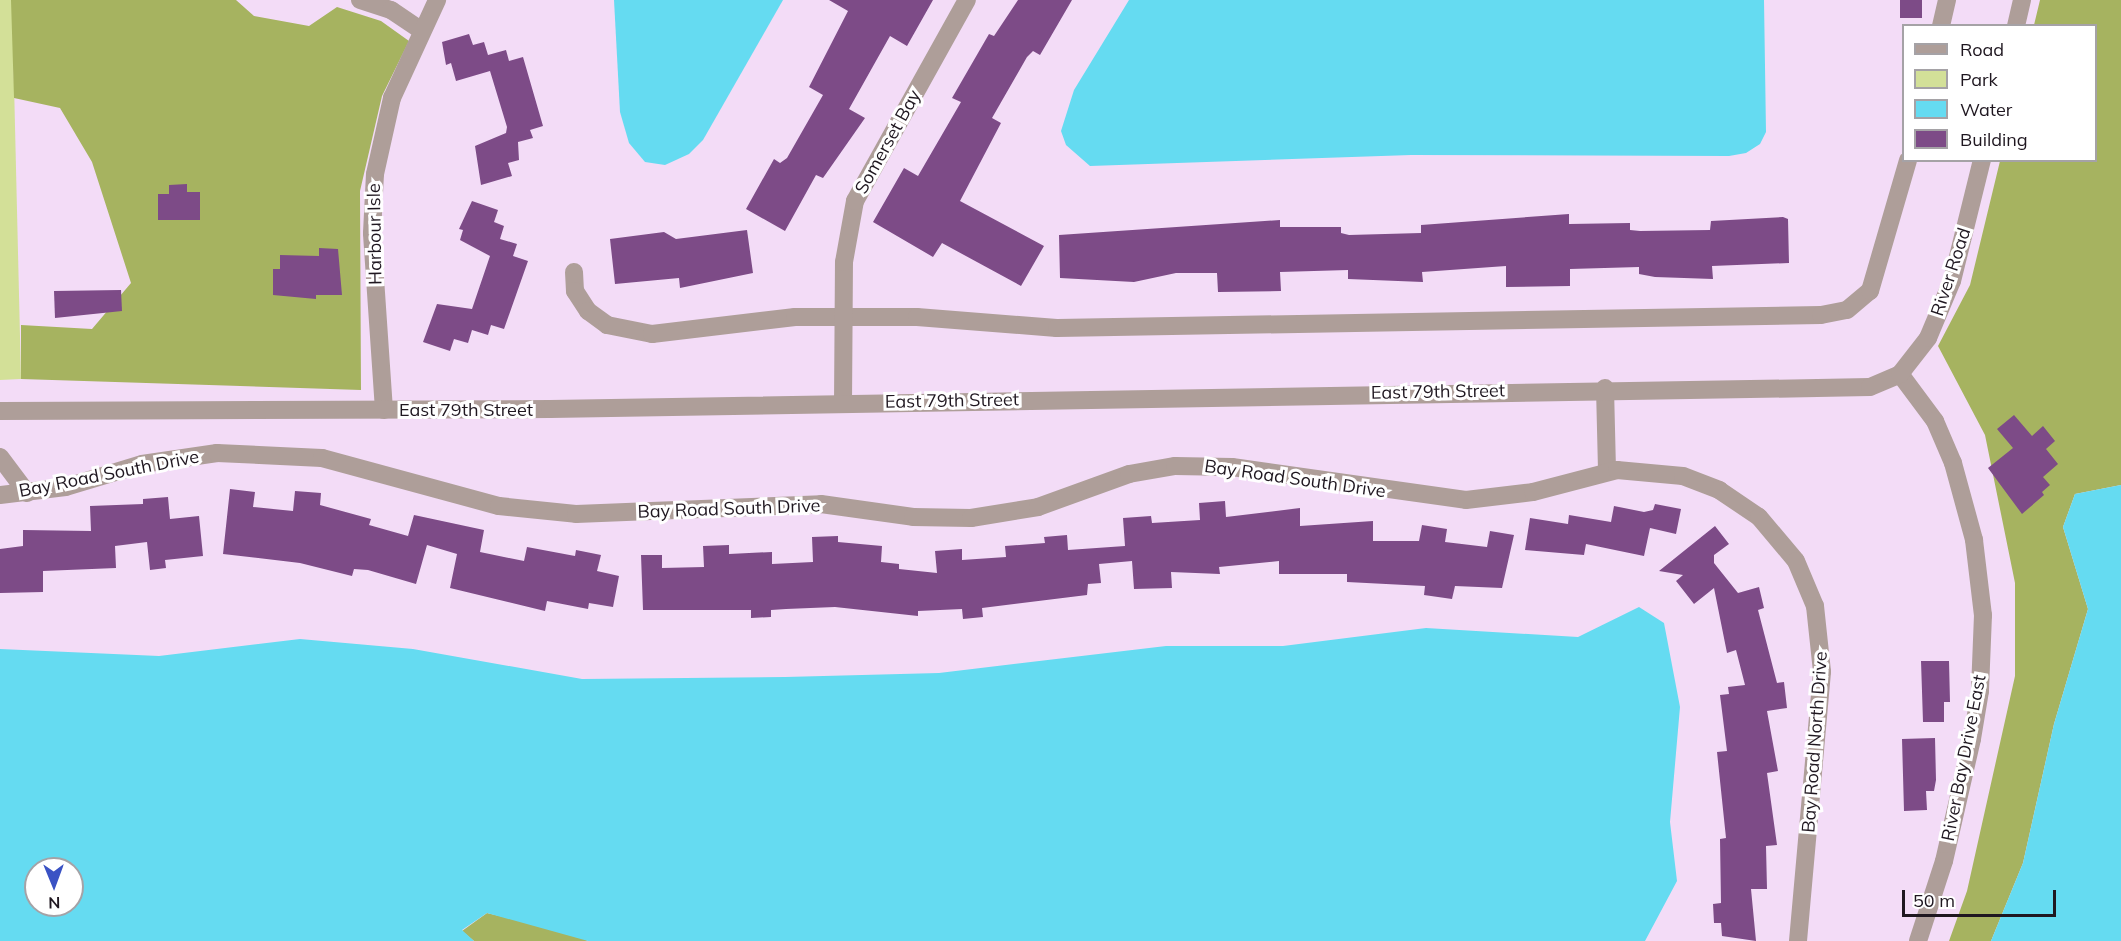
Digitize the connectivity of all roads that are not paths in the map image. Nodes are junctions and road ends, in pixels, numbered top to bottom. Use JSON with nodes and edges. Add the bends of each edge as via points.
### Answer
{"nodes":[{"id":1,"x":360,"y":0,"type":"edge"},
{"id":2,"x":436,"y":0,"type":"edge"},
{"id":3,"x":967,"y":0,"type":"edge"},
{"id":4,"x":1947,"y":0,"type":"edge"},
{"id":5,"x":2022,"y":0,"type":"edge"},
{"id":6,"x":1941,"y":24,"type":"edge"},
{"id":7,"x":2016,"y":24,"type":"edge"},
{"id":8,"x":421,"y":30,"type":"junction"},
{"id":9,"x":1907,"y":162,"type":"edge"},
{"id":10,"x":1981,"y":162,"type":"edge"},
{"id":11,"x":574,"y":272,"type":"dead end"},
{"id":12,"x":843,"y":317,"type":"junction"},
{"id":13,"x":1900,"y":374,"type":"junction"},
{"id":14,"x":1605,"y":388,"type":"junction"},
{"id":15,"x":843,"y":404,"type":"junction"},
{"id":16,"x":384,"y":410,"type":"junction"},
{"id":17,"x":0,"y":411,"type":"edge"},
{"id":18,"x":0,"y":458,"type":"edge"},
{"id":19,"x":1607,"y":472,"type":"junction"},
{"id":20,"x":27,"y":493,"type":"junction"},
{"id":21,"x":0,"y":495,"type":"edge"},
{"id":22,"x":1764,"y":523,"type":"joint"},
{"id":23,"x":1798,"y":941,"type":"edge"},
{"id":24,"x":1918,"y":941,"type":"edge"}],
"edges":[{"from":1,"to":8,"type":"street","via":[[392,10]]},
{"from":2,"to":8,"type":"street","name":"Harbour Isle"},
{"from":3,"to":12,"type":"street","name":"Somerset Bay","via":[[859,192],[844,251]]},
{"from":4,"to":6,"type":"street"},
{"from":5,"to":7,"type":"street"},
{"from":8,"to":16,"type":"street","name":"Harbour Isle","via":[[386,117],[373,194]]},
{"from":9,"to":12,"type":"street","via":[[1874,283],[1856,303],[1837,313],[1057,328],[917,317]]},
{"from":10,"to":13,"type":"street","name":"River Road","via":[[1944,304],[1915,358]]},
{"from":11,"to":12,"type":"street","via":[[575,291],[588,311],[626,331],[680,332],[795,317]]},
{"from":12,"to":15,"type":"street","name":"Somerset Bay"},
{"from":13,"to":14,"type":"street","name":"East 79th Street","via":[[1870,387]]},
{"from":13,"to":24,"type":"street","name":"River Bay Drive East","via":[[1935,421],[1953,463],[1974,540],[1983,615],[1981,681],[1972,739],[1944,861]]},
{"from":14,"to":15,"type":"street","name":"East 79th Street"},
{"from":14,"to":19,"type":"street"},
{"from":15,"to":16,"type":"street","name":"East 79th Street"},
{"from":16,"to":17,"type":"street","name":"East 79th Street"},
{"from":18,"to":20,"type":"street"},
{"from":19,"to":20,"type":"street","name":"Bay Road South Drive","via":[[1533,492],[1476,501],[1437,499],[1232,467],[1175,466],[1128,474],[1038,507],[971,518],[913,517],[821,504],[615,513],[518,509],[423,489],[350,464],[265,453],[179,458]]},
{"from":19,"to":22,"type":"street","name":"Bay Road South Drive","via":[[1646,470],[1693,479],[1728,494]]},
{"from":20,"to":21,"type":"street","name":"Bay Road South Drive"},
{"from":22,"to":23,"type":"street","name":"Bay Road North Drive","via":[[1805,578],[1822,643]]}]}
